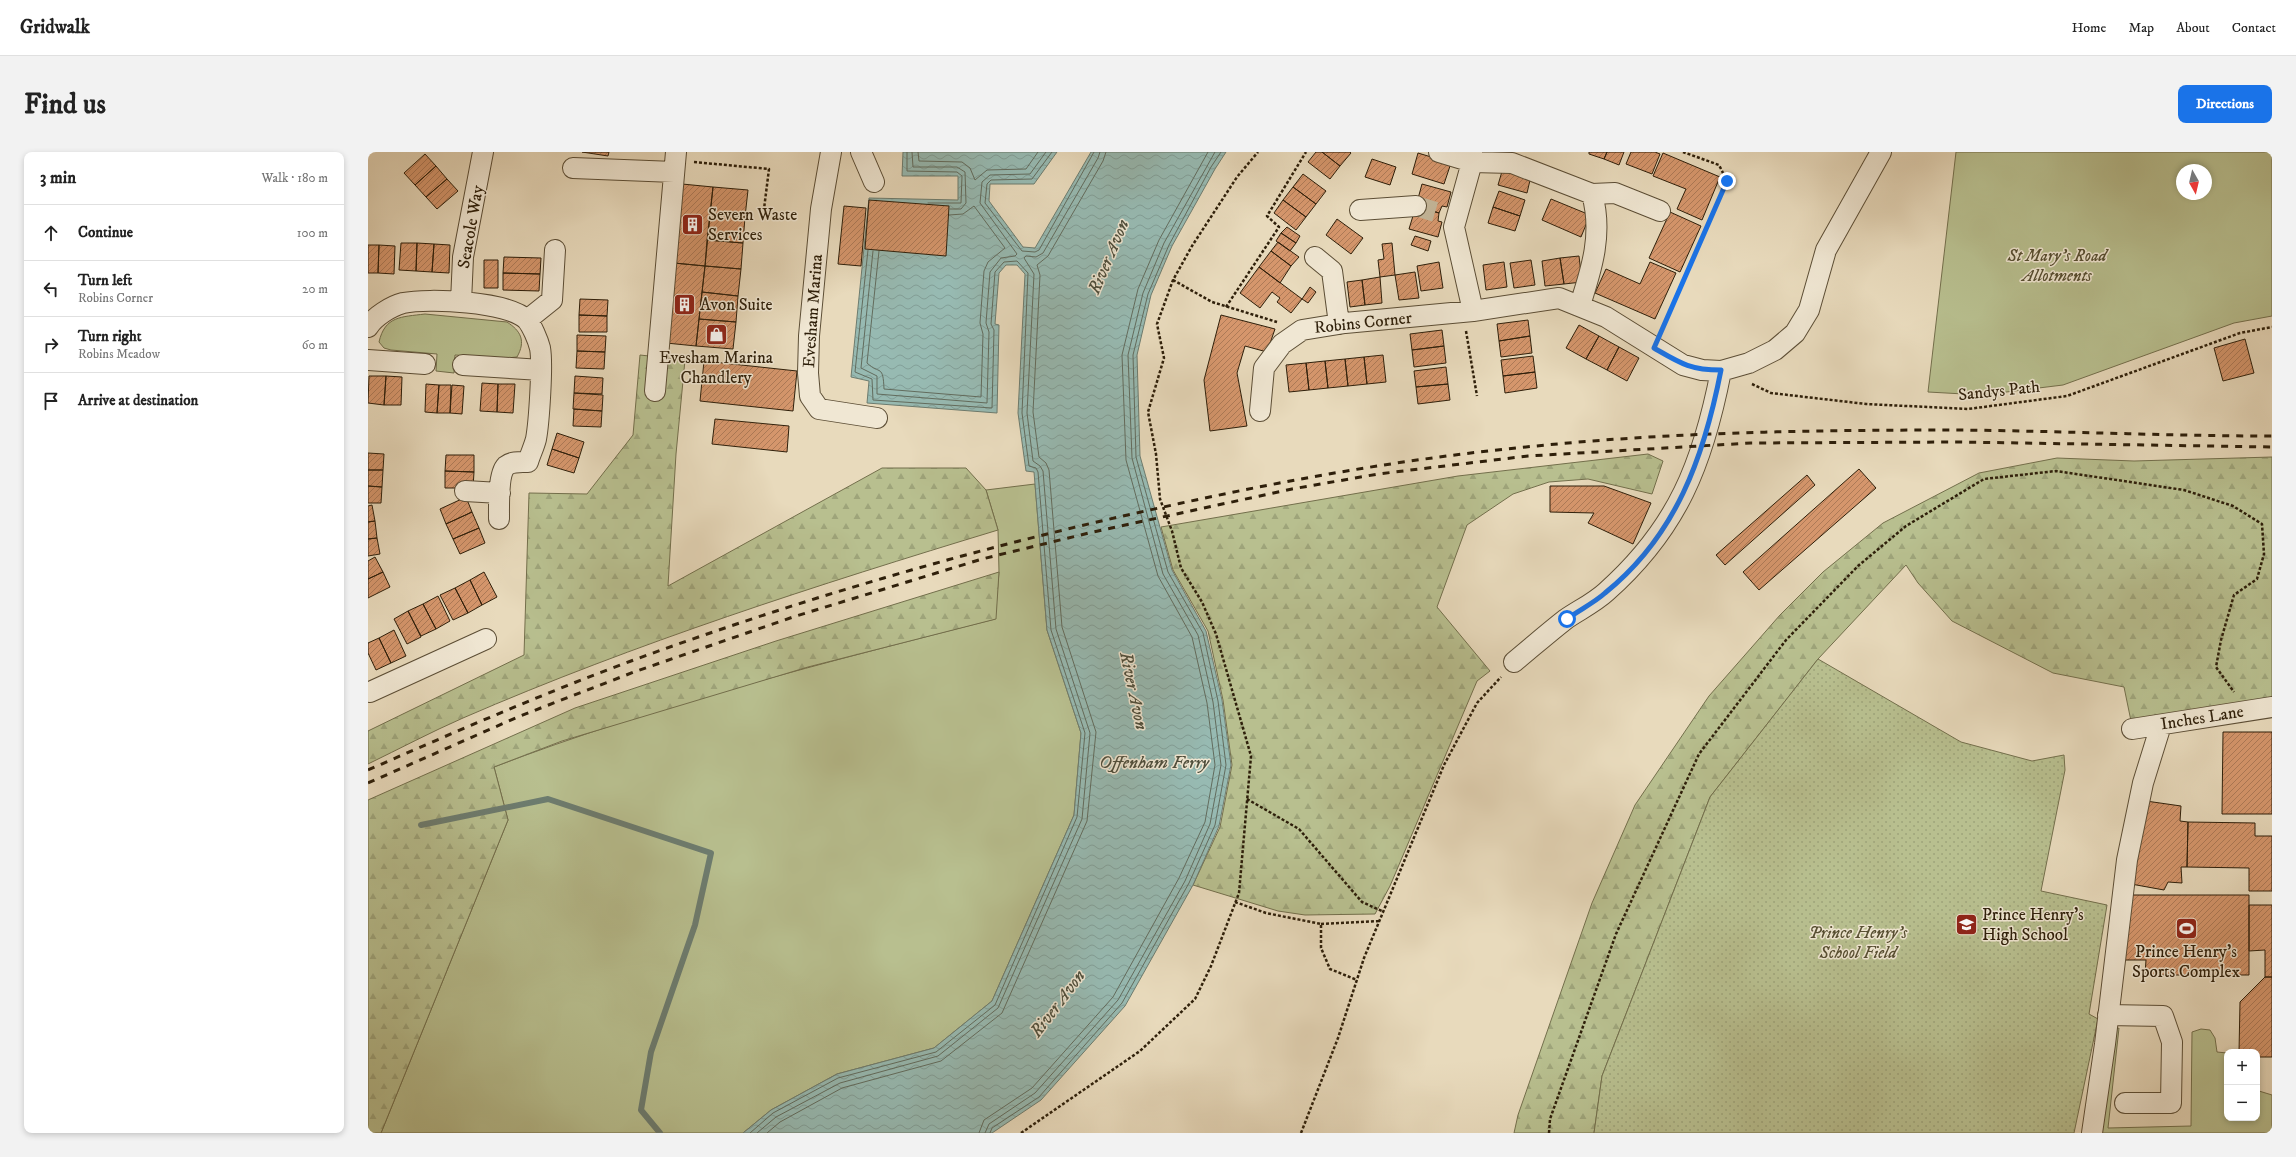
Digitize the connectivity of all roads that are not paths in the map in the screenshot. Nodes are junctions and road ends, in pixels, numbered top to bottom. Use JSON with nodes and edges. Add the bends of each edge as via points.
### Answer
{"nodes":[{"id":1,"x":483,"y":152,"type":"edge"},
{"id":2,"x":831,"y":152,"type":"edge"},
{"id":3,"x":861,"y":152,"type":"edge"},
{"id":4,"x":1439,"y":152,"type":"edge"},
{"id":5,"x":1881,"y":152,"type":"edge"},
{"id":6,"x":684,"y":157,"type":"edge"},
{"id":7,"x":1472,"y":157,"type":"edge"},
{"id":8,"x":573,"y":168,"type":"dead end"},
{"id":9,"x":674,"y":172,"type":"junction"},
{"id":10,"x":874,"y":182,"type":"dead end"},
{"id":11,"x":1592,"y":194,"type":"junction"},
{"id":12,"x":1416,"y":206,"type":"tunnel mouth"},
{"id":13,"x":1360,"y":210,"type":"dead end"},
{"id":14,"x":1660,"y":211,"type":"dead end"},
{"id":15,"x":555,"y":250,"type":"dead end"},
{"id":16,"x":1315,"y":257,"type":"dead end"},
{"id":17,"x":461,"y":302,"type":"junction"},
{"id":18,"x":1580,"y":305,"type":"junction"},
{"id":19,"x":1468,"y":312,"type":"junction"},
{"id":20,"x":527,"y":320,"type":"junction"},
{"id":21,"x":1339,"y":324,"type":"junction"},
{"id":22,"x":368,"y":327,"type":"edge"},
{"id":23,"x":368,"y":360,"type":"edge"},
{"id":24,"x":425,"y":364,"type":"dead end"},
{"id":25,"x":463,"y":365,"type":"dead end"},
{"id":26,"x":540,"y":370,"type":"junction"},
{"id":27,"x":1721,"y":370,"type":"junction"},
{"id":28,"x":655,"y":391,"type":"dead end"},
{"id":29,"x":1260,"y":411,"type":"dead end"},
{"id":30,"x":877,"y":418,"type":"dead end"},
{"id":31,"x":465,"y":491,"type":"dead end"},
{"id":32,"x":500,"y":493,"type":"junction"},
{"id":33,"x":499,"y":519,"type":"dead end"},
{"id":34,"x":486,"y":639,"type":"dead end"},
{"id":35,"x":1514,"y":662,"type":"road end"},
{"id":36,"x":369,"y":691,"type":"edge"},
{"id":37,"x":2272,"y":707,"type":"edge"},
{"id":38,"x":2160,"y":725,"type":"junction"},
{"id":39,"x":2132,"y":729,"type":"dead end"},
{"id":40,"x":2108,"y":1015,"type":"junction"},
{"id":41,"x":2125,"y":1103,"type":"dead end"},
{"id":42,"x":2092,"y":1133,"type":"edge"}],
"edges":[{"from":1,"to":17,"type":"street","name":"Seacole Way","via":[[463,257]]},
{"from":2,"to":30,"type":"street","name":"Evesham Marina","via":[[821,209],[808,336],[810,396],[819,410]]},
{"from":3,"to":10,"type":"street"},
{"from":4,"to":7,"type":"street"},
{"from":5,"to":27,"type":"street","name":"Robins Corner","via":[[1826,250],[1809,310],[1795,333],[1775,350],[1749,363]]},
{"from":6,"to":9,"type":"street"},
{"from":7,"to":11,"type":"street","via":[[1512,163]]},
{"from":7,"to":19,"type":"street","via":[[1448,216],[1454,227]]},
{"from":8,"to":9,"type":"street"},
{"from":9,"to":28,"type":"street"},
{"from":11,"to":14,"type":"street","via":[[1616,193]]},
{"from":11,"to":18,"type":"street","via":[[1597,212],[1594,260]]},
{"from":12,"to":13,"type":"street"},
{"from":15,"to":20,"type":"street","via":[[552,300]]},
{"from":16,"to":21,"type":"street","via":[[1332,271]]},
{"from":17,"to":20,"type":"street","via":[[495,306]]},
{"from":17,"to":22,"type":"street","via":[[424,301],[402,304],[385,312]]},
{"from":18,"to":19,"type":"street","name":"Robins Corner","via":[[1559,298]]},
{"from":18,"to":27,"type":"street","name":"Robins Corner","via":[[1606,317],[1683,366]]},
{"from":19,"to":21,"type":"street","name":"Robins Corner"},
{"from":20,"to":26,"type":"street","via":[[540,348]]},
{"from":21,"to":29,"type":"street","name":"Robins Corner","via":[[1302,330],[1282,344],[1264,368]]},
{"from":23,"to":24,"type":"street"},
{"from":25,"to":26,"type":"street"},
{"from":26,"to":32,"type":"street","via":[[536,439],[528,462],[506,466],[501,474]]},
{"from":27,"to":35,"type":"street","via":[[1712,418],[1692,476],[1658,537],[1605,594],[1567,619]]},
{"from":31,"to":32,"type":"street"},
{"from":32,"to":33,"type":"street"},
{"from":34,"to":36,"type":"street"},
{"from":37,"to":38,"type":"street","name":"Inches Lane"},
{"from":38,"to":39,"type":"street","name":"Inches Lane"},
{"from":38,"to":40,"type":"street","via":[[2143,783],[2127,860]]},
{"from":40,"to":41,"type":"street","via":[[2163,1016],[2172,1042],[2172,1103]]},
{"from":40,"to":42,"type":"street"}]}
